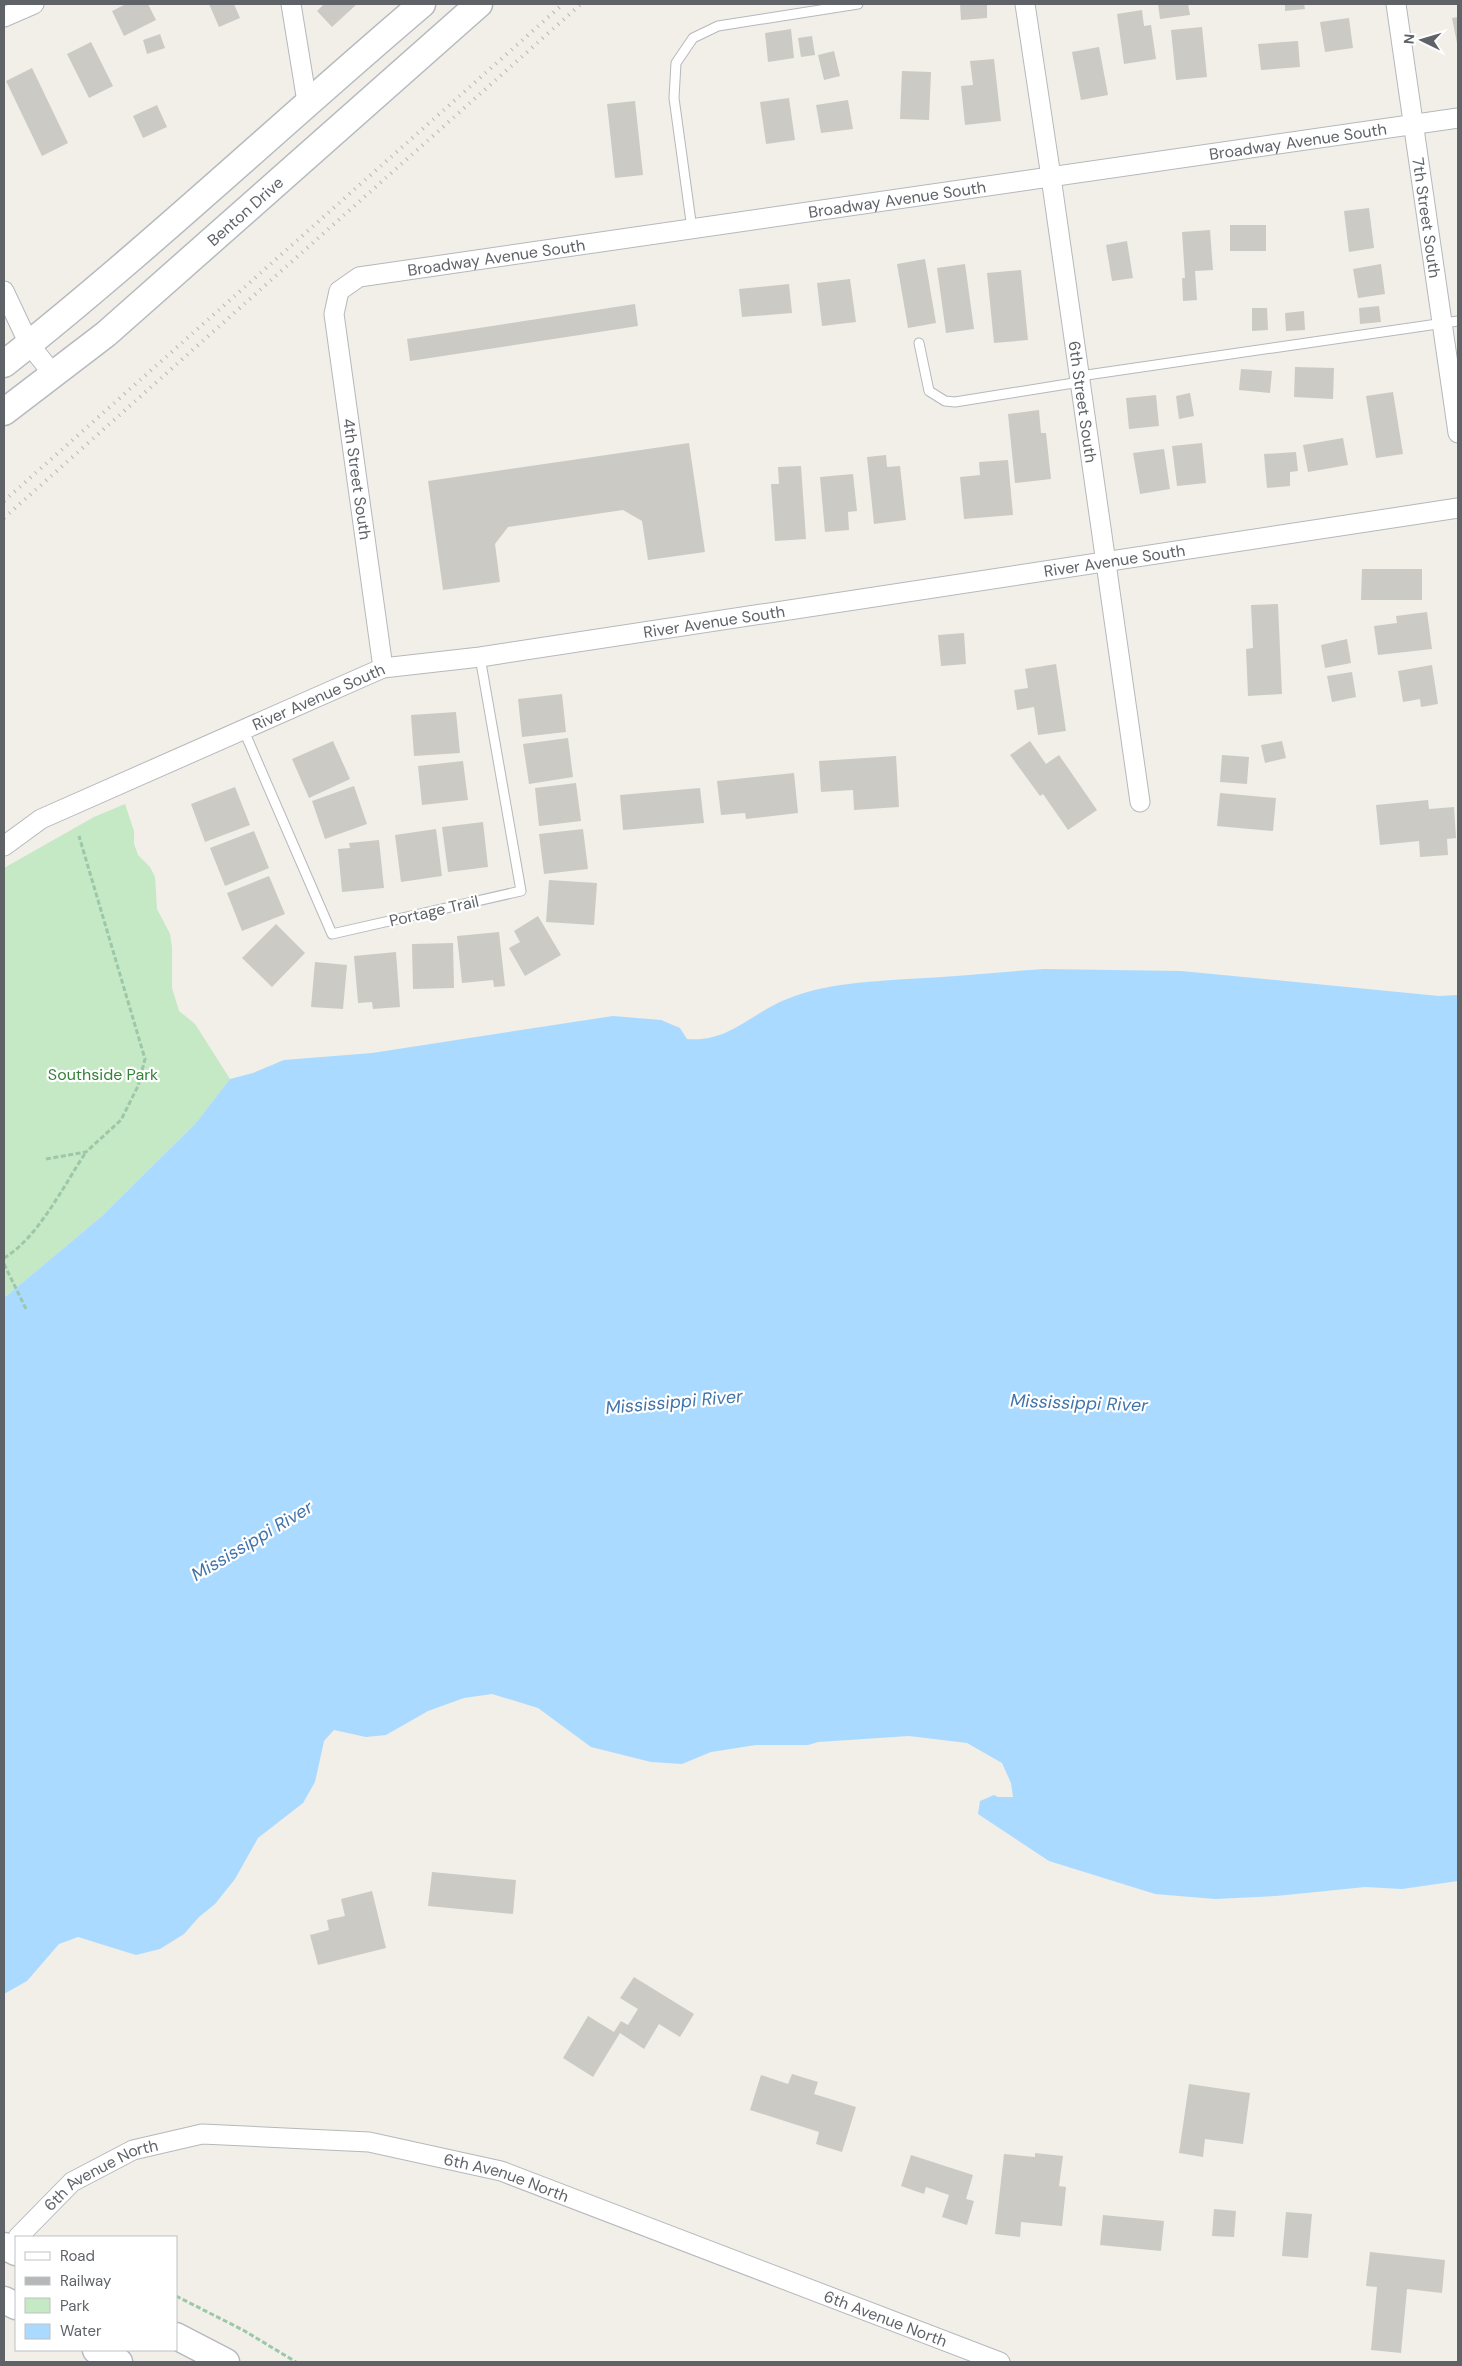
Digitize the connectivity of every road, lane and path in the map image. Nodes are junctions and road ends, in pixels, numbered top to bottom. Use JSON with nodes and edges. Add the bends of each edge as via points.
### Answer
{"nodes":[{"id":1,"x":34,"y":4,"type":"edge"},
{"id":2,"x":291,"y":4,"type":"edge"},
{"id":3,"x":422,"y":4,"type":"edge"},
{"id":4,"x":479,"y":4,"type":"edge"},
{"id":5,"x":858,"y":4,"type":"edge"},
{"id":6,"x":1025,"y":4,"type":"edge"},
{"id":7,"x":1396,"y":4,"type":"edge"},
{"id":8,"x":4,"y":17,"type":"edge"},
{"id":9,"x":307,"y":102,"type":"junction"},
{"id":10,"x":1458,"y":118,"type":"edge"},
{"id":11,"x":1414,"y":125,"type":"junction"},
{"id":12,"x":1052,"y":177,"type":"junction"},
{"id":13,"x":692,"y":229,"type":"junction"},
{"id":14,"x":4,"y":291,"type":"edge"},
{"id":15,"x":340,"y":291,"type":"joint"},
{"id":16,"x":1450,"y":322,"type":"edge"},
{"id":17,"x":919,"y":343,"type":"dead end"},
{"id":18,"x":29,"y":344,"type":"junction"},
{"id":19,"x":4,"y":364,"type":"edge"},
{"id":20,"x":53,"y":374,"type":"junction"},
{"id":21,"x":1080,"y":379,"type":"junction"},
{"id":22,"x":4,"y":412,"type":"edge"},
{"id":23,"x":1458,"y":432,"type":"edge"},
{"id":24,"x":1458,"y":508,"type":"edge"},
{"id":25,"x":1106,"y":563,"type":"junction"},
{"id":26,"x":480,"y":657,"type":"junction"},
{"id":27,"x":383,"y":668,"type":"junction"},
{"id":28,"x":244,"y":731,"type":"junction"},
{"id":29,"x":1140,"y":802,"type":"dead end"},
{"id":30,"x":79,"y":836,"type":"dead end"},
{"id":31,"x":4,"y":846,"type":"edge"},
{"id":32,"x":86,"y":1152,"type":"junction"},
{"id":33,"x":46,"y":1159,"type":"dead end"},
{"id":34,"x":4,"y":1258,"type":"edge"},
{"id":35,"x":4,"y":1264,"type":"edge"},
{"id":36,"x":26,"y":1309,"type":"dead end"},
{"id":37,"x":20,"y":2236,"type":"edge"},
{"id":38,"x":178,"y":2297,"type":"edge"},
{"id":39,"x":178,"y":2337,"type":"edge"},
{"id":40,"x":98,"y":2351,"type":"edge"},
{"id":41,"x":119,"y":2362,"type":"edge"},
{"id":42,"x":226,"y":2362,"type":"edge"},
{"id":43,"x":296,"y":2362,"type":"edge"},
{"id":44,"x":1000,"y":2362,"type":"edge"}],
"edges":[{"from":1,"to":8,"type":"street"},
{"from":2,"to":9,"type":"street"},
{"from":3,"to":9,"type":"main road"},
{"from":4,"to":20,"type":"main road","name":"Benton Drive","via":[[159,288]]},
{"from":5,"to":13,"type":"lane","via":[[718,26],[693,38],[676,63],[674,98]]},
{"from":6,"to":12,"type":"street","name":"6th Street South"},
{"from":7,"to":11,"type":"street","name":"7th Street South"},
{"from":9,"to":18,"type":"main road","via":[[110,277]]},
{"from":10,"to":11,"type":"street","name":"Broadway Avenue South"},
{"from":11,"to":12,"type":"street","name":"Broadway Avenue South"},
{"from":11,"to":16,"type":"street","name":"7th Street South"},
{"from":12,"to":13,"type":"street","name":"Broadway Avenue South"},
{"from":12,"to":21,"type":"street","name":"6th Street South"},
{"from":13,"to":15,"type":"street","name":"Broadway Avenue South","via":[[359,278]]},
{"from":14,"to":18,"type":"street"},
{"from":15,"to":27,"type":"street","name":"4th Street South","via":[[334,314]]},
{"from":16,"to":21,"type":"lane"},
{"from":16,"to":23,"type":"street","name":"7th Street South"},
{"from":17,"to":21,"type":"lane","via":[[929,391],[944,401],[955,402]]},
{"from":18,"to":19,"type":"main road"},
{"from":18,"to":20,"type":"street"},
{"from":20,"to":22,"type":"main road","name":"Benton Drive"},
{"from":21,"to":25,"type":"street","name":"6th Street South"},
{"from":24,"to":25,"type":"street","name":"River Avenue South"},
{"from":25,"to":26,"type":"street","name":"River Avenue South"},
{"from":25,"to":29,"type":"street","name":"6th Street South"},
{"from":26,"to":27,"type":"street","name":"River Avenue South"},
{"from":26,"to":28,"type":"lane","name":"Portage Trail","via":[[521,891],[332,934]]},
{"from":27,"to":28,"type":"street","name":"River Avenue South"},
{"from":28,"to":31,"type":"street","name":"River Avenue South","via":[[42,819]]},
{"from":30,"to":32,"type":"path","via":[[146,1058],[138,1086],[121,1120]]},
{"from":32,"to":33,"type":"path"},
{"from":32,"to":34,"type":"path","via":[[38,1224],[15,1251]]},
{"from":35,"to":36,"type":"path"},
{"from":37,"to":44,"type":"street","name":"6th Avenue North","via":[[72,2182],[133,2150],[202,2134],[369,2142],[501,2171]]},
{"from":38,"to":43,"type":"path"},
{"from":39,"to":42,"type":"main road"},
{"from":40,"to":41,"type":"main road"}]}
